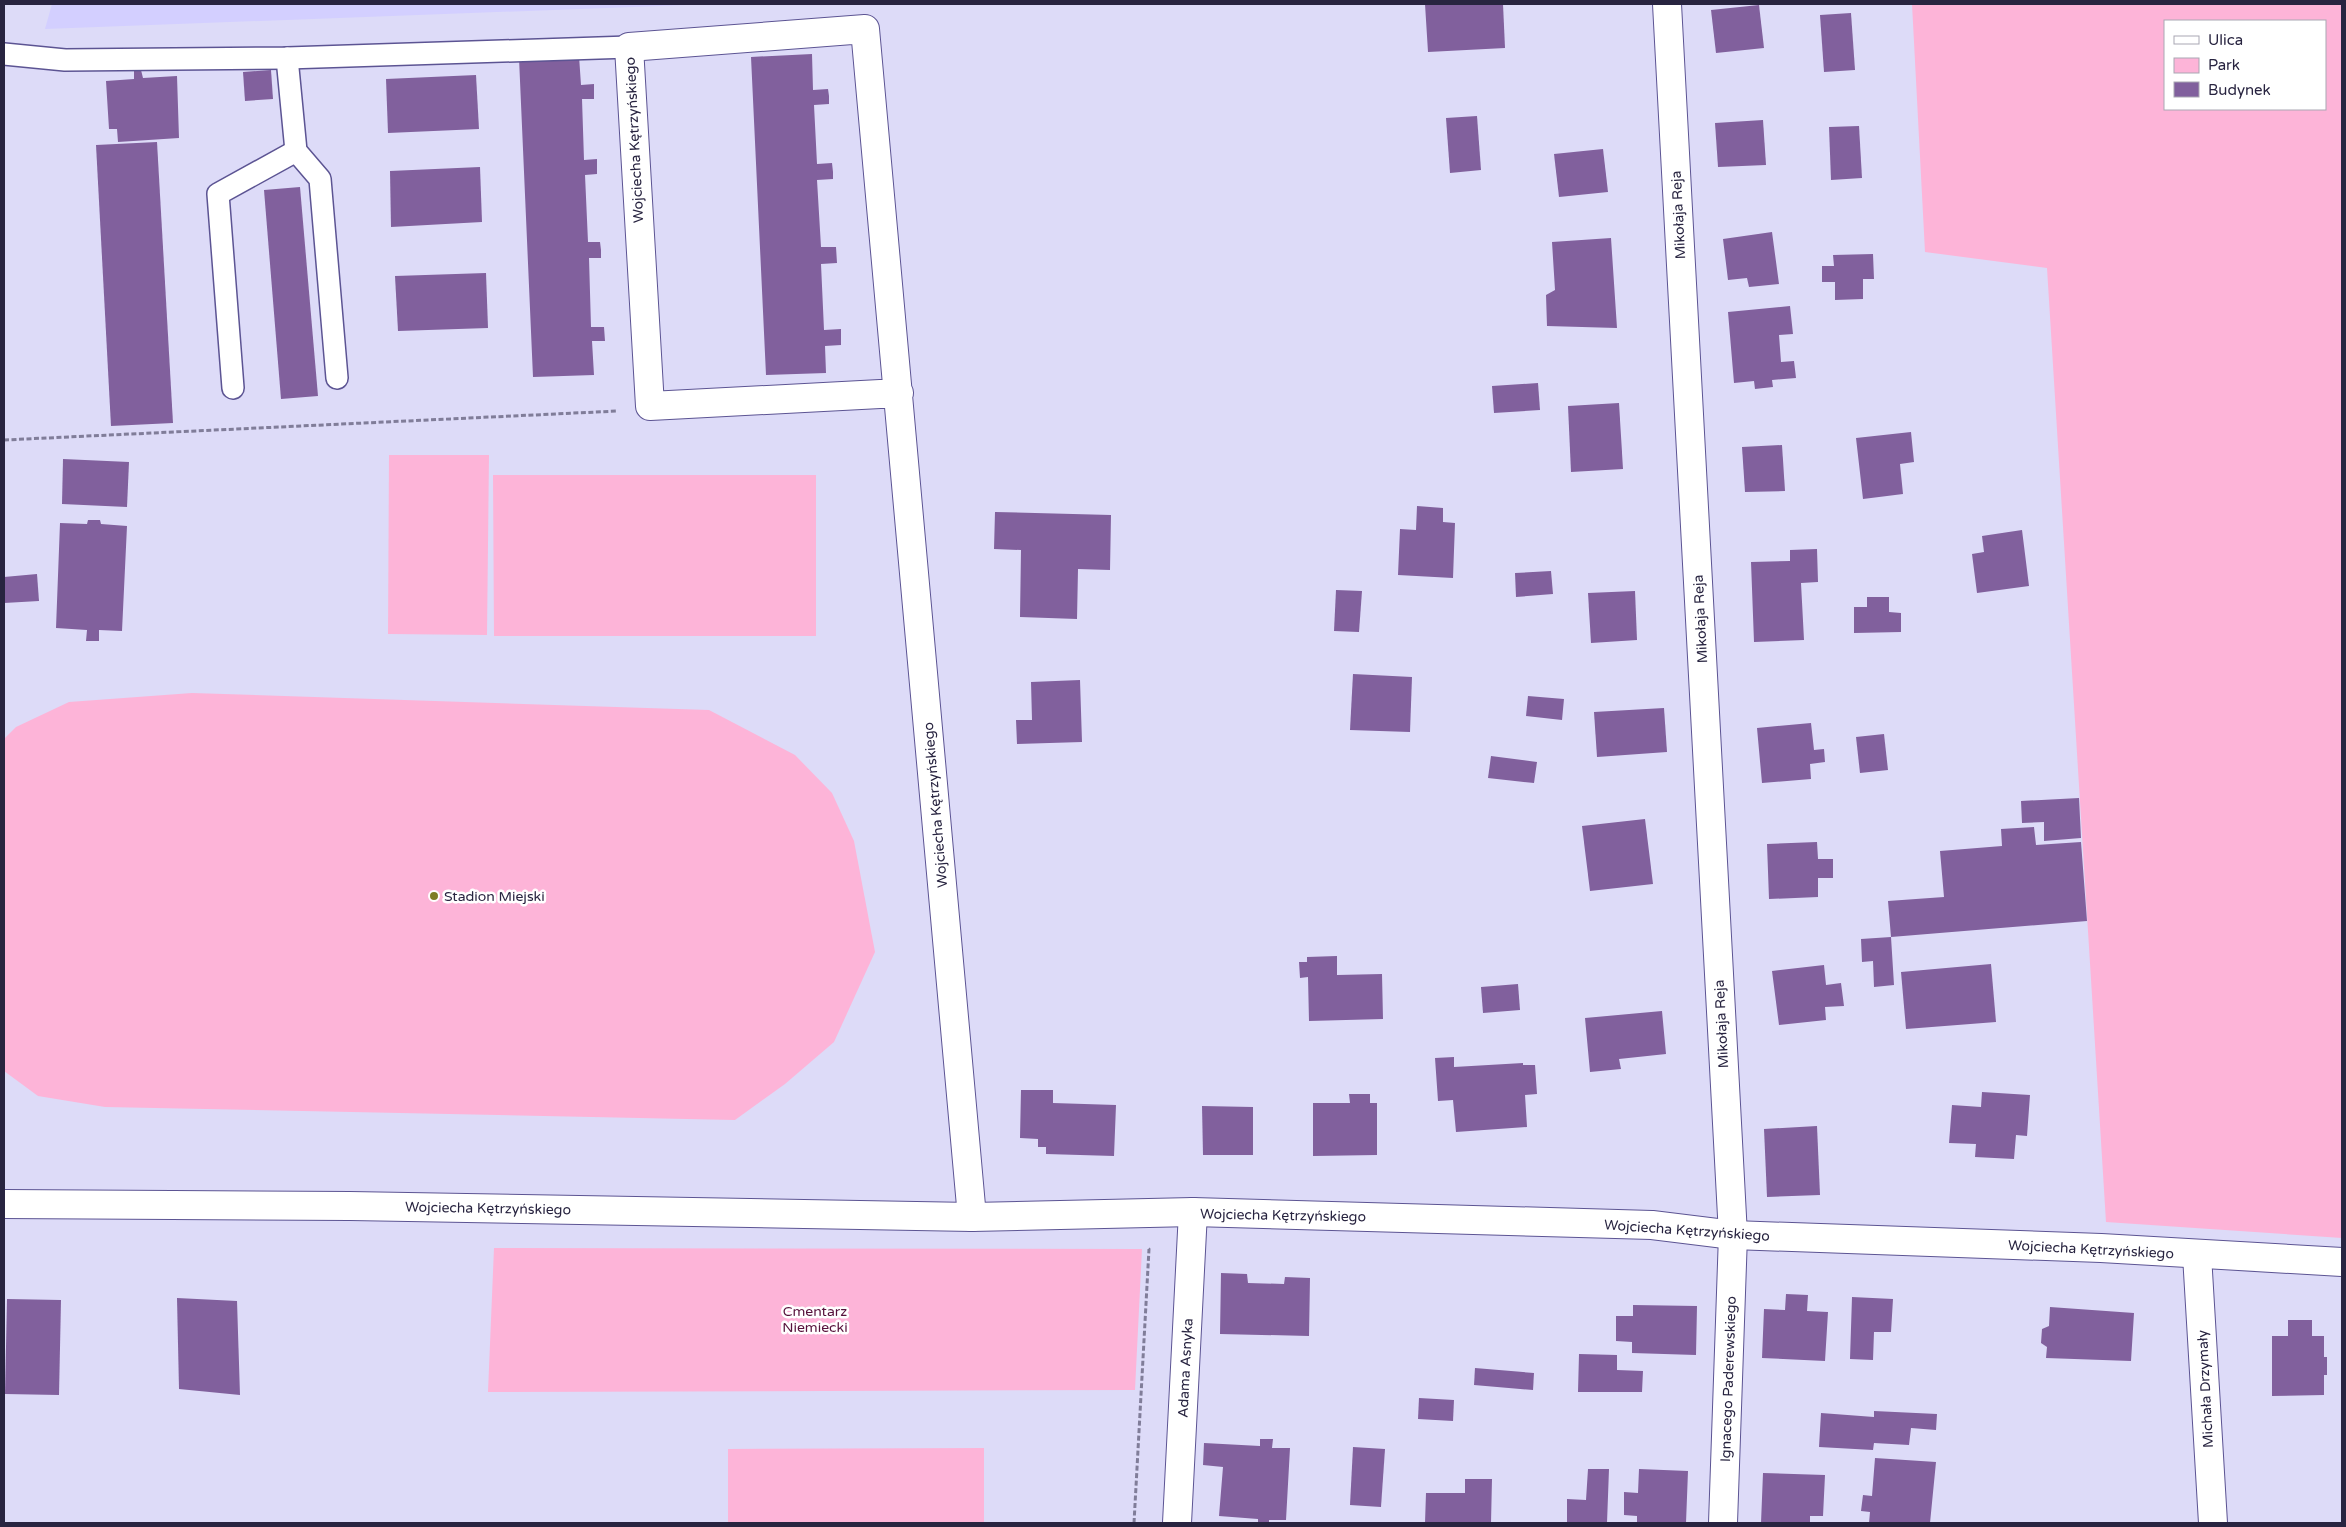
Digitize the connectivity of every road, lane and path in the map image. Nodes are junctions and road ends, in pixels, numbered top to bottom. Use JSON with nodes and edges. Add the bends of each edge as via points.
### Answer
{"nodes":[{"id":1,"x":1667,"y":4,"type":"edge"},
{"id":2,"x":629,"y":46,"type":"junction"},
{"id":3,"x":4,"y":54,"type":"edge"},
{"id":4,"x":287,"y":58,"type":"junction"},
{"id":5,"x":296,"y":152,"type":"junction"},
{"id":6,"x":337,"y":378,"type":"dead end"},
{"id":7,"x":233,"y":388,"type":"dead end"},
{"id":8,"x":899,"y":393,"type":"junction"},
{"id":9,"x":650,"y":406,"type":"junction"},
{"id":10,"x":4,"y":440,"type":"edge"},
{"id":11,"x":4,"y":1204,"type":"edge"},
{"id":12,"x":1193,"y":1212,"type":"junction"},
{"id":13,"x":972,"y":1217,"type":"junction"},
{"id":14,"x":1733,"y":1235,"type":"junction"},
{"id":15,"x":1145,"y":1246,"type":"dead end"},
{"id":16,"x":2197,"y":1255,"type":"junction"},
{"id":17,"x":2342,"y":1262,"type":"edge"},
{"id":18,"x":1134,"y":1523,"type":"edge"},
{"id":19,"x":1178,"y":1523,"type":"edge"},
{"id":20,"x":1723,"y":1523,"type":"edge"},
{"id":21,"x":2213,"y":1523,"type":"edge"}],
"edges":[{"from":1,"to":14,"type":"street","name":"Mikołaja Reja"},
{"from":2,"to":4,"type":"lane"},
{"from":2,"to":8,"type":"street","name":"Wojciecha Kętrzyńskiego","via":[[865,29]]},
{"from":2,"to":9,"type":"street","name":"Wojciecha Kętrzyńskiego"},
{"from":3,"to":4,"type":"lane","via":[[65,60]]},
{"from":4,"to":5,"type":"lane"},
{"from":5,"to":6,"type":"lane","via":[[320,179]]},
{"from":5,"to":7,"type":"lane","via":[[218,194]]},
{"from":8,"to":9,"type":"street"},
{"from":8,"to":13,"type":"street","name":"Wojciecha Kętrzyńskiego"},
{"from":9,"to":10,"type":"path","via":[[628,410]]},
{"from":11,"to":13,"type":"street","name":"Wojciecha Kętrzyńskiego","via":[[350,1206]]},
{"from":12,"to":13,"type":"street","name":"Wojciecha Kętrzyńskiego"},
{"from":12,"to":14,"type":"street","name":"Wojciecha Kętrzyńskiego","via":[[1652,1224]]},
{"from":12,"to":19,"type":"street","name":"Adama Asnyka"},
{"from":14,"to":16,"type":"street","name":"Wojciecha Kętrzyńskiego","via":[[2101,1248]]},
{"from":14,"to":20,"type":"street","name":"Ignacego Paderewskiego"},
{"from":15,"to":18,"type":"path","via":[[1150,1249]]},
{"from":16,"to":17,"type":"street","name":"Wojciecha Kętrzyńskiego"},
{"from":16,"to":21,"type":"street","name":"Michała Drzymały"}]}
